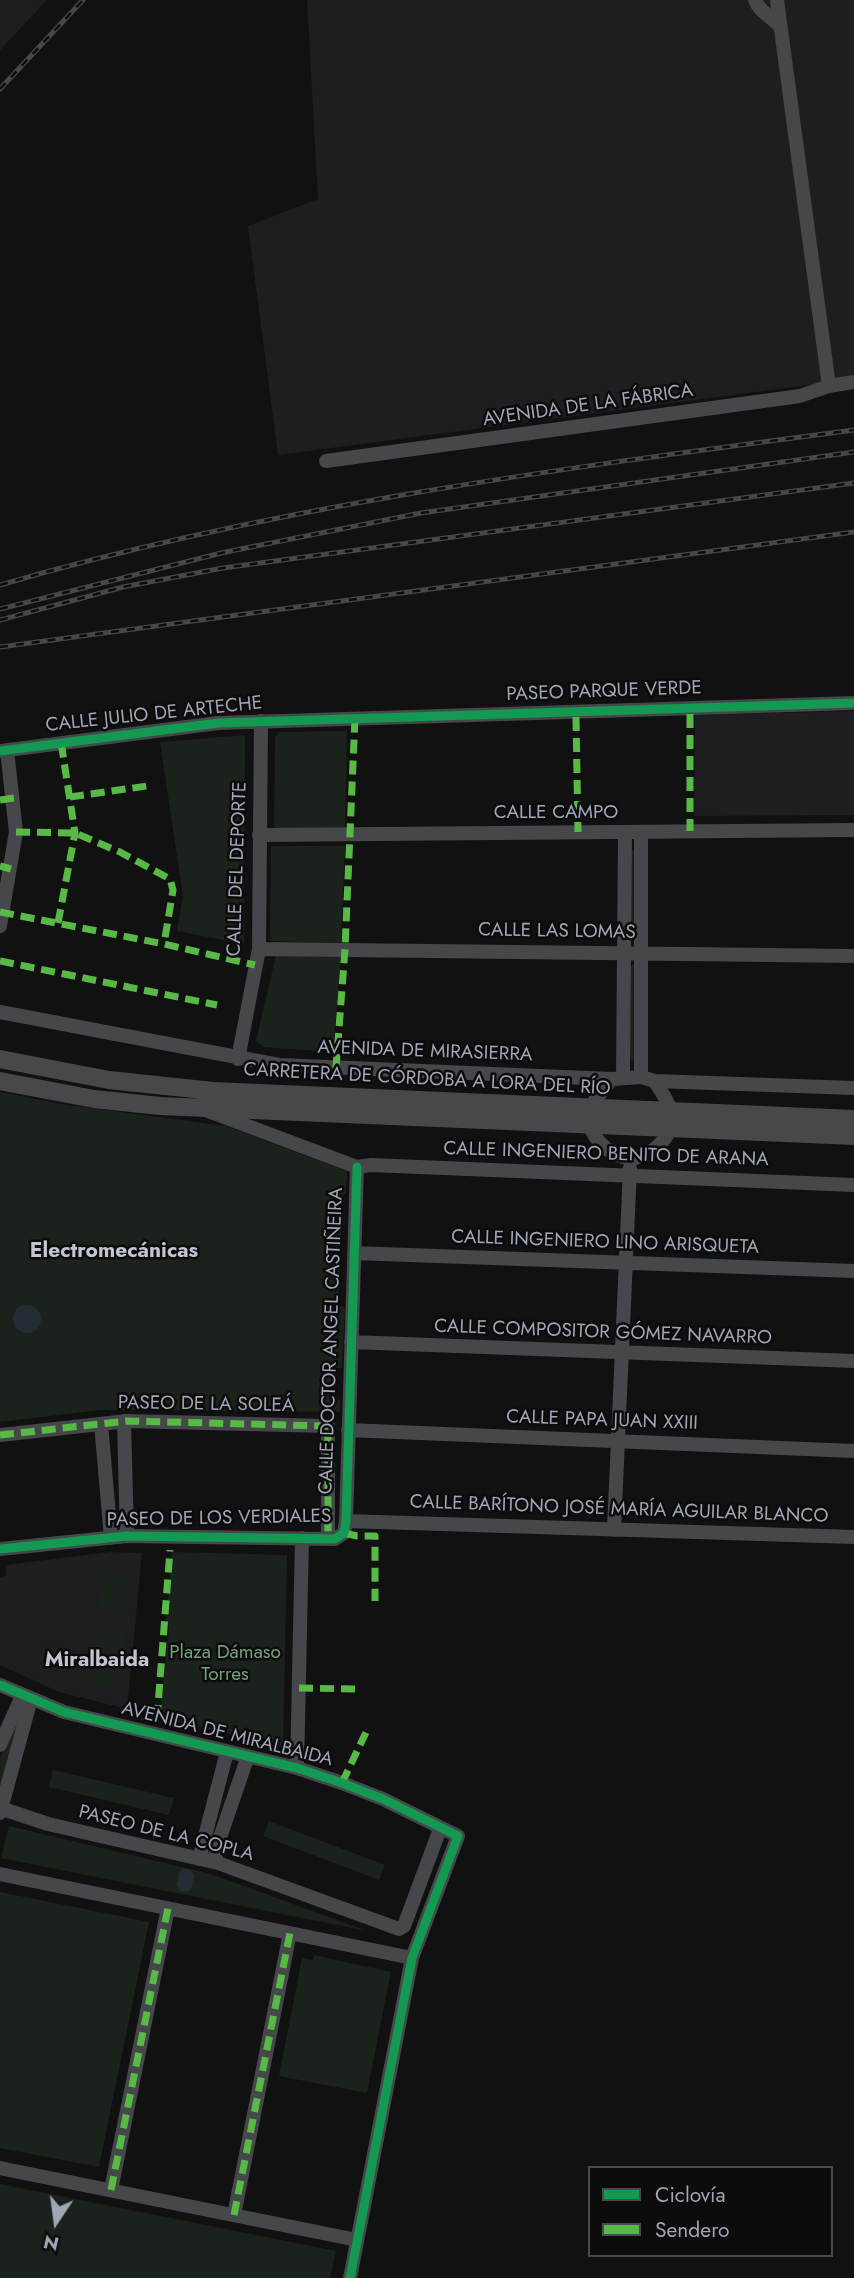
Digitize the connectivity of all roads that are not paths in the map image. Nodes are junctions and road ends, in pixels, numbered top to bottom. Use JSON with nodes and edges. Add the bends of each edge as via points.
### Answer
{"nodes":[{"id":1,"x":755,"y":0,"type":"edge"},
{"id":2,"x":777,"y":0,"type":"edge"},
{"id":3,"x":781,"y":28,"type":"junction"},
{"id":4,"x":854,"y":382,"type":"edge"},
{"id":5,"x":829,"y":386,"type":"junction"},
{"id":6,"x":326,"y":461,"type":"dead end"},
{"id":7,"x":854,"y":703,"type":"edge"},
{"id":8,"x":355,"y":717,"type":"joint"},
{"id":9,"x":261,"y":721,"type":"junction"},
{"id":10,"x":3,"y":750,"type":"edge"},
{"id":11,"x":854,"y":830,"type":"edge"},
{"id":12,"x":625,"y":832,"type":"junction"},
{"id":13,"x":641,"y":832,"type":"junction"},
{"id":14,"x":259,"y":835,"type":"junction"},
{"id":15,"x":0,"y":926,"type":"edge"},
{"id":16,"x":259,"y":949,"type":"junction"},
{"id":17,"x":624,"y":952,"type":"junction"},
{"id":18,"x":642,"y":952,"type":"junction"},
{"id":19,"x":854,"y":956,"type":"edge"},
{"id":20,"x":0,"y":1012,"type":"edge"},
{"id":21,"x":0,"y":1059,"type":"edge"},
{"id":22,"x":238,"y":1059,"type":"junction"},
{"id":23,"x":617,"y":1078,"type":"junction"},
{"id":24,"x":648,"y":1079,"type":"junction"},
{"id":25,"x":0,"y":1081,"type":"edge"},
{"id":26,"x":854,"y":1088,"type":"edge"},
{"id":27,"x":196,"y":1107,"type":"junction"},
{"id":28,"x":590,"y":1117,"type":"junction"},
{"id":29,"x":854,"y":1119,"type":"edge"},
{"id":30,"x":672,"y":1120,"type":"junction"},
{"id":31,"x":854,"y":1136,"type":"edge"},
{"id":32,"x":630,"y":1158,"type":"junction"},
{"id":33,"x":357,"y":1167,"type":"junction"},
{"id":34,"x":629,"y":1175,"type":"junction"},
{"id":35,"x":854,"y":1185,"type":"edge"},
{"id":36,"x":354,"y":1253,"type":"junction"},
{"id":37,"x":625,"y":1263,"type":"junction"},
{"id":38,"x":854,"y":1271,"type":"edge"},
{"id":39,"x":351,"y":1342,"type":"junction"},
{"id":40,"x":621,"y":1352,"type":"junction"},
{"id":41,"x":854,"y":1362,"type":"edge"},
{"id":42,"x":124,"y":1421,"type":"junction"},
{"id":43,"x":101,"y":1423,"type":"junction"},
{"id":44,"x":348,"y":1430,"type":"junction"},
{"id":45,"x":0,"y":1435,"type":"edge"},
{"id":46,"x":618,"y":1441,"type":"junction"},
{"id":47,"x":854,"y":1451,"type":"edge"},
{"id":48,"x":346,"y":1521,"type":"junction"},
{"id":49,"x":383,"y":1521,"type":"joint"},
{"id":50,"x":614,"y":1530,"type":"junction"},
{"id":51,"x":127,"y":1536,"type":"junction"},
{"id":52,"x":854,"y":1536,"type":"edge"},
{"id":53,"x":111,"y":1538,"type":"junction"},
{"id":54,"x":302,"y":1538,"type":"junction"},
{"id":55,"x":328,"y":1539,"type":"junction"},
{"id":56,"x":0,"y":1549,"type":"edge"},
{"id":57,"x":0,"y":1685,"type":"edge"},
{"id":58,"x":27,"y":1698,"type":"junction"},
{"id":59,"x":0,"y":1745,"type":"edge"},
{"id":60,"x":228,"y":1752,"type":"junction"},
{"id":61,"x":248,"y":1756,"type":"junction"},
{"id":62,"x":297,"y":1768,"type":"junction"},
{"id":63,"x":0,"y":1810,"type":"edge"},
{"id":64,"x":440,"y":1829,"type":"junction"},
{"id":65,"x":209,"y":1854,"type":"junction"},
{"id":66,"x":0,"y":1874,"type":"edge"},
{"id":67,"x":168,"y":1908,"type":"junction"},
{"id":68,"x":290,"y":1933,"type":"junction"},
{"id":69,"x":412,"y":1958,"type":"junction"},
{"id":70,"x":0,"y":2168,"type":"edge"},
{"id":71,"x":111,"y":2190,"type":"junction"},
{"id":72,"x":234,"y":2215,"type":"junction"},
{"id":73,"x":357,"y":2240,"type":"junction"},
{"id":74,"x":350,"y":2278,"type":"edge"}],
"edges":[{"from":1,"to":3,"type":"street"},
{"from":2,"to":3,"type":"street"},
{"from":3,"to":5,"type":"street"},
{"from":4,"to":5,"type":"street","name":"AVENIDA DE LA FÁBRICA"},
{"from":5,"to":6,"type":"street","name":"AVENIDA DE LA FÁBRICA","via":[[800,396]]},
{"from":7,"to":8,"type":"street","name":"PASEO PARQUE VERDE"},
{"from":8,"to":9,"type":"street","name":"CALLE JULIO DE ARTECHE"},
{"from":9,"to":10,"type":"street","name":"CALLE JULIO DE ARTECHE","via":[[164,728]]},
{"from":9,"to":14,"type":"street","name":"CALLE DEL DEPORTE"},
{"from":10,"to":15,"type":"street","via":[[16,832]]},
{"from":11,"to":13,"type":"street","name":"CALLE CAMPO"},
{"from":12,"to":13,"type":"street","name":"CALLE CAMPO"},
{"from":12,"to":14,"type":"street","name":"CALLE CAMPO"},
{"from":12,"to":17,"type":"street"},
{"from":13,"to":18,"type":"street"},
{"from":14,"to":16,"type":"street","name":"CALLE DEL DEPORTE"},
{"from":16,"to":17,"type":"street","name":"CALLE LAS LOMAS"},
{"from":16,"to":22,"type":"street","name":"CALLE DEL DEPORTE"},
{"from":17,"to":18,"type":"street","name":"CALLE LAS LOMAS"},
{"from":17,"to":23,"type":"street"},
{"from":18,"to":19,"type":"street","name":"CALLE LAS LOMAS"},
{"from":18,"to":24,"type":"street"},
{"from":20,"to":22,"type":"street","name":"AVENIDA DE MIRASIERRA"},
{"from":21,"to":28,"type":"main road","name":"CARRETERA DE CÓRDOBA A LORA DEL RÍO","via":[[160,1086]]},
{"from":22,"to":23,"type":"street","name":"AVENIDA DE MIRASIERRA","via":[[336,1068]]},
{"from":23,"to":24,"type":"street","name":"AVENIDA DE MIRASIERRA"},
{"from":23,"to":28,"type":"street"},
{"from":24,"to":26,"type":"street"},
{"from":24,"to":30,"type":"street"},
{"from":25,"to":27,"type":"main road","name":"CARRETERA DE CÓRDOBA A LORA DEL RÍO","via":[[94,1099]]},
{"from":27,"to":28,"type":"main road","name":"CARRETERA DE CÓRDOBA A LORA DEL RÍO"},
{"from":27,"to":33,"type":"street"},
{"from":28,"to":30,"type":"main road","name":"CARRETERA DE CÓRDOBA A LORA DEL RÍO"},
{"from":28,"to":32,"type":"street","via":[[597,1140],[615,1154]]},
{"from":29,"to":30,"type":"main road","name":"CARRETERA DE CÓRDOBA A LORA DEL RÍO"},
{"from":30,"to":31,"type":"main road","name":"CARRETERA DE CÓRDOBA A LORA DEL RÍO"},
{"from":30,"to":32,"type":"street","via":[[662,1143],[646,1155]]},
{"from":32,"to":34,"type":"street"},
{"from":33,"to":34,"type":"street","name":"CALLE INGENIERO BENITO DE ARANA"},
{"from":33,"to":36,"type":"street","name":"CALLE DOCTOR ANGEL CASTIÑEIRA"},
{"from":34,"to":35,"type":"street","name":"CALLE INGENIERO BENITO DE ARANA"},
{"from":34,"to":37,"type":"street"},
{"from":36,"to":37,"type":"street","name":"CALLE INGENIERO LINO ARISQUETA"},
{"from":36,"to":39,"type":"street","name":"CALLE DOCTOR ANGEL CASTIÑEIRA"},
{"from":37,"to":38,"type":"street","name":"CALLE INGENIERO LINO ARISQUETA"},
{"from":37,"to":40,"type":"street"},
{"from":39,"to":40,"type":"street","name":"CALLE COMPOSITOR GÓMEZ NAVARRO"},
{"from":39,"to":44,"type":"street","name":"CALLE DOCTOR ANGEL CASTIÑEIRA"},
{"from":40,"to":41,"type":"street","name":"CALLE COMPOSITOR GÓMEZ NAVARRO"},
{"from":40,"to":46,"type":"street"},
{"from":42,"to":43,"type":"street","name":"PASEO DE LA SOLEÁ"},
{"from":42,"to":51,"type":"street"},
{"from":42,"to":55,"type":"street","name":"PASEO DE LA SOLEÁ","via":[[328,1426]]},
{"from":43,"to":45,"type":"street","name":"PASEO DE LA SOLEÁ"},
{"from":43,"to":53,"type":"street"},
{"from":44,"to":46,"type":"street","name":"CALLE PAPA JUAN XXIII"},
{"from":44,"to":48,"type":"street","name":"CALLE DOCTOR ANGEL CASTIÑEIRA"},
{"from":46,"to":47,"type":"street","name":"CALLE PAPA JUAN XXIII"},
{"from":46,"to":50,"type":"street"},
{"from":48,"to":49,"type":"street","name":"CALLE DOCTOR ANGEL CASTIÑEIRA"},
{"from":48,"to":55,"type":"street","name":"PASEO DE LOS VERDIALES","via":[[344,1533]]},
{"from":49,"to":50,"type":"street","name":"CALLE BARÍTONO JOSÉ MARÍA AGUILAR BLANCO"},
{"from":50,"to":52,"type":"street","name":"CALLE BARÍTONO JOSÉ MARÍA AGUILAR BLANCO"},
{"from":51,"to":53,"type":"street","name":"PASEO DE LOS VERDIALES"},
{"from":51,"to":54,"type":"street","name":"PASEO DE LOS VERDIALES"},
{"from":53,"to":56,"type":"street","name":"PASEO DE LOS VERDIALES"},
{"from":54,"to":55,"type":"street","name":"PASEO DE LOS VERDIALES"},
{"from":54,"to":62,"type":"street"},
{"from":57,"to":58,"type":"street","name":"AVENIDA DE MIRALBAIDA"},
{"from":58,"to":59,"type":"street"},
{"from":58,"to":60,"type":"street","name":"AVENIDA DE MIRALBAIDA","via":[[64,1712]]},
{"from":58,"to":63,"type":"street"},
{"from":60,"to":61,"type":"street","name":"AVENIDA DE MIRALBAIDA"},
{"from":60,"to":65,"type":"street"},
{"from":61,"to":62,"type":"street","name":"AVENIDA DE MIRALBAIDA"},
{"from":61,"to":65,"type":"street"},
{"from":62,"to":64,"type":"street","name":"AVENIDA DE MIRALBAIDA","via":[[383,1799]]},
{"from":63,"to":65,"type":"street","name":"PASEO DE LA COPLA","via":[[163,1852]]},
{"from":64,"to":65,"type":"street","name":"PASEO DE LA COPLA","via":[[399,1929]]},
{"from":64,"to":69,"type":"street","name":"AVENIDA DE MIRALBAIDA","via":[[458,1836]]},
{"from":66,"to":67,"type":"street"},
{"from":67,"to":68,"type":"street"},
{"from":67,"to":71,"type":"street"},
{"from":68,"to":69,"type":"street"},
{"from":68,"to":72,"type":"street"},
{"from":69,"to":73,"type":"street"},
{"from":70,"to":71,"type":"street"},
{"from":71,"to":72,"type":"street"},
{"from":72,"to":73,"type":"street"},
{"from":73,"to":74,"type":"street"}]}
